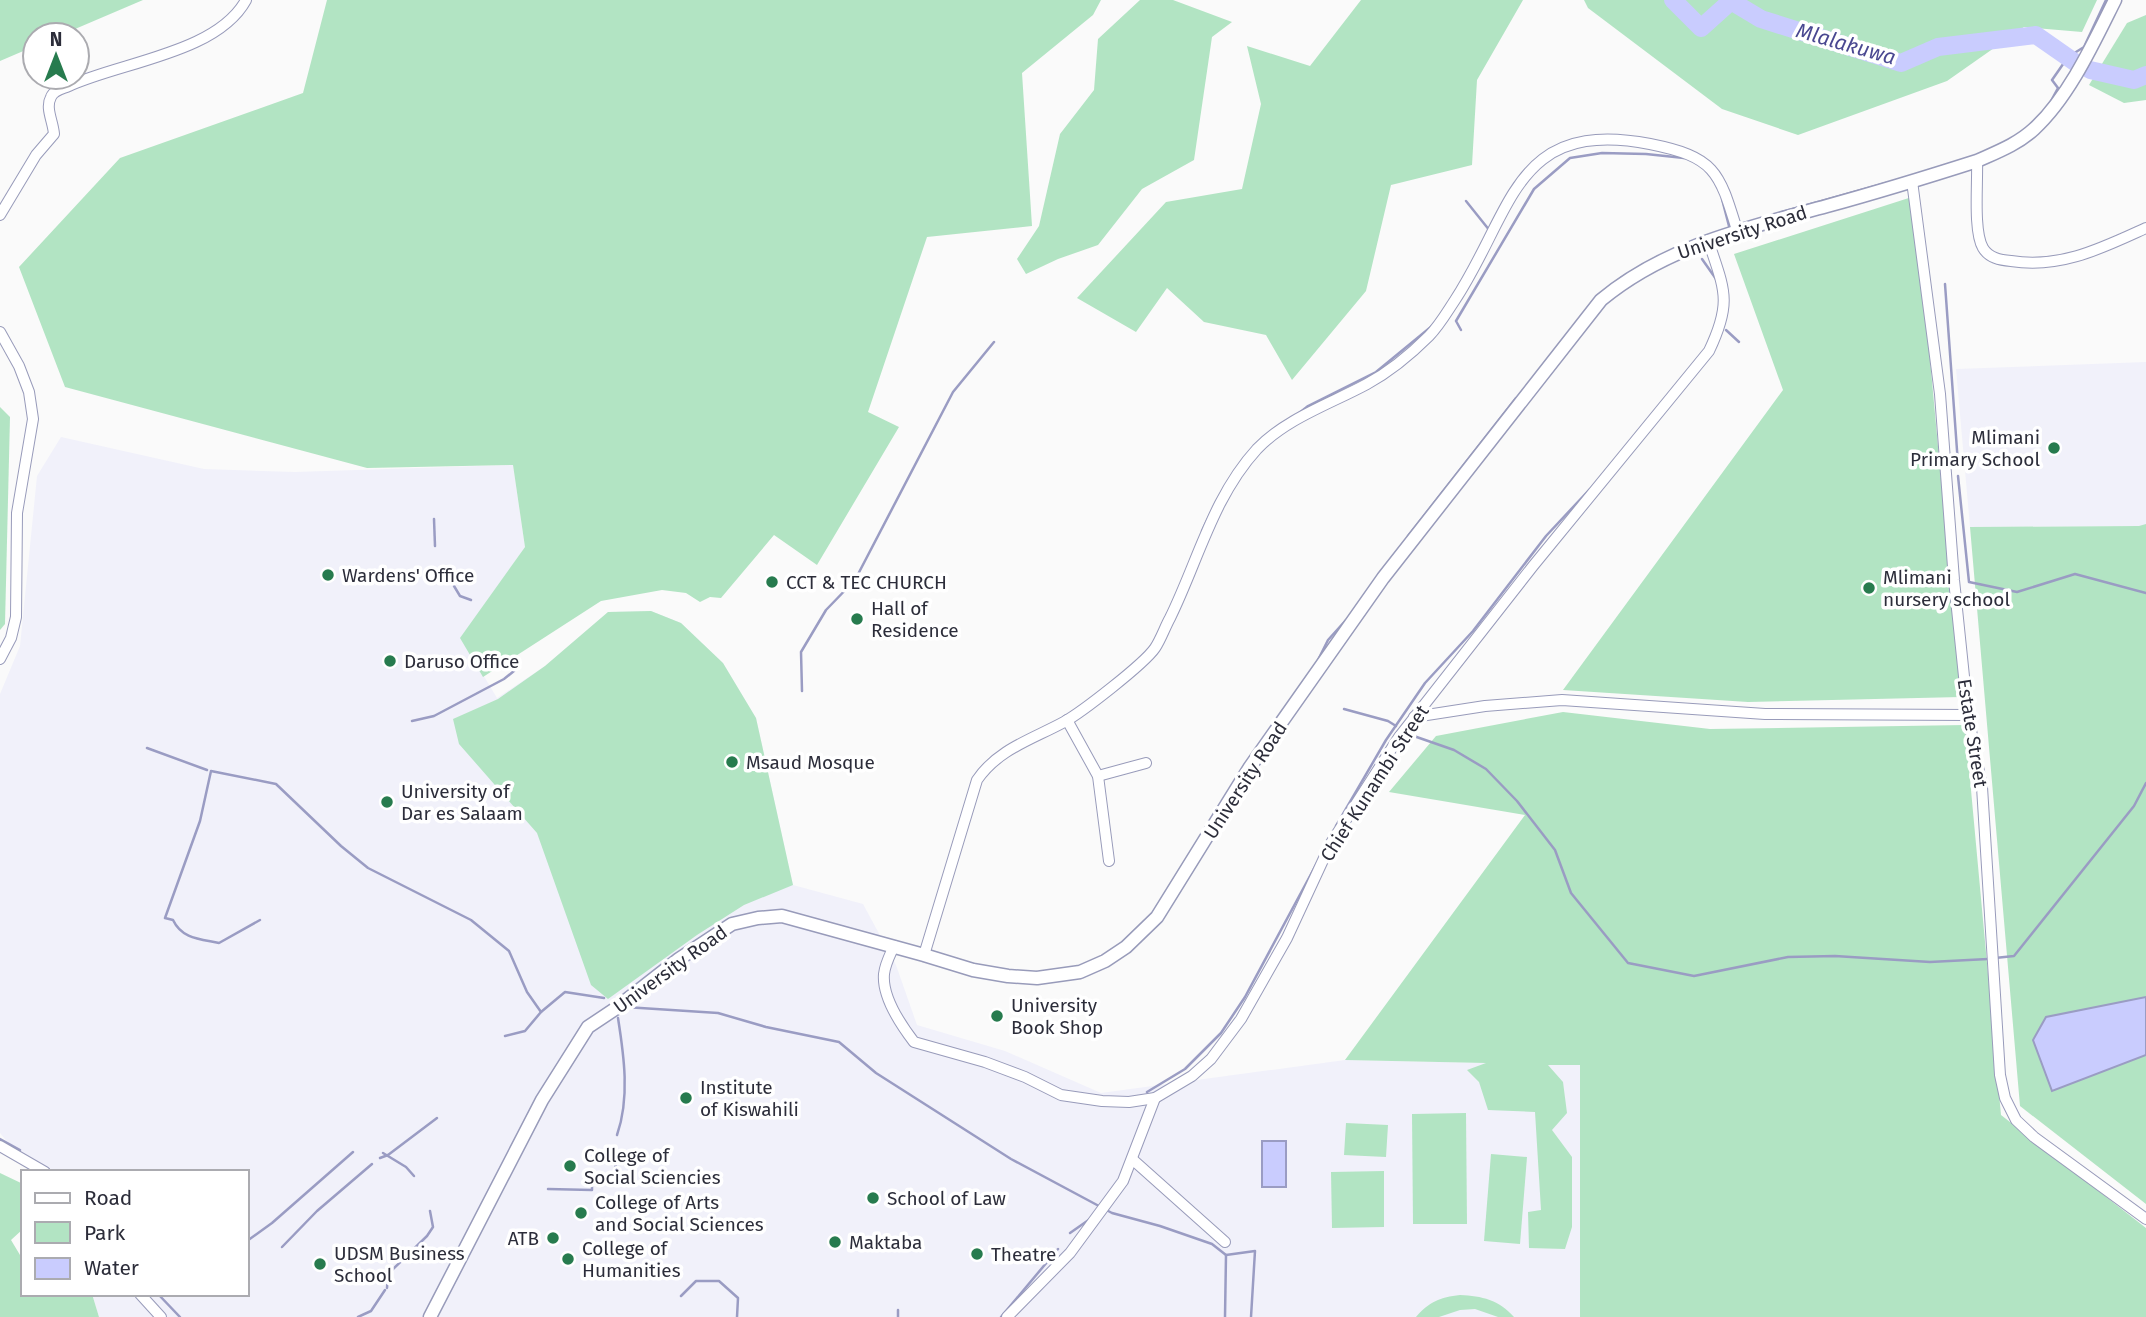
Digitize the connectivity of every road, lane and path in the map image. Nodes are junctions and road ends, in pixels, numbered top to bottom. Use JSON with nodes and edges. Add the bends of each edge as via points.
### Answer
{"nodes":[{"id":1,"x":246,"y":0,"type":"edge"},
{"id":2,"x":2115,"y":0,"type":"edge"},
{"id":3,"x":1977,"y":161,"type":"junction"},
{"id":4,"x":1912,"y":181,"type":"junction"},
{"id":5,"x":0,"y":215,"type":"edge"},
{"id":6,"x":2146,"y":228,"type":"edge"},
{"id":7,"x":1737,"y":230,"type":"junction"},
{"id":8,"x":1708,"y":240,"type":"junction"},
{"id":9,"x":0,"y":332,"type":"edge"},
{"id":10,"x":0,"y":659,"type":"edge"},
{"id":11,"x":1968,"y":715,"type":"junction"},
{"id":12,"x":1413,"y":717,"type":"junction"},
{"id":13,"x":1067,"y":720,"type":"junction"},
{"id":14,"x":1146,"y":763,"type":"dead end"},
{"id":15,"x":1098,"y":776,"type":"junction"},
{"id":16,"x":1110,"y":861,"type":"dead end"},
{"id":17,"x":894,"y":946,"type":"junction"},
{"id":18,"x":924,"y":954,"type":"junction"},
{"id":19,"x":1155,"y":1098,"type":"junction"},
{"id":20,"x":0,"y":1146,"type":"edge"},
{"id":21,"x":1132,"y":1159,"type":"junction"},
{"id":22,"x":42,"y":1170,"type":"edge"},
{"id":23,"x":2146,"y":1219,"type":"edge"},
{"id":24,"x":1225,"y":1242,"type":"dead end"},
{"id":25,"x":142,"y":1296,"type":"edge"},
{"id":26,"x":161,"y":1317,"type":"edge"},
{"id":27,"x":430,"y":1317,"type":"edge"},
{"id":28,"x":1007,"y":1317,"type":"edge"}],
"edges":[{"from":1,"to":5,"type":"street","via":[[226,26],[212,34],[53,92],[48,109],[54,134]]},
{"from":2,"to":3,"type":"street","name":"University Road","via":[[2070,85],[2034,129]]},
{"from":3,"to":4,"type":"street","name":"University Road"},
{"from":3,"to":6,"type":"street","via":[[1977,217],[1981,243],[1991,257],[2053,263],[2087,255]]},
{"from":4,"to":7,"type":"street","name":"University Road"},
{"from":4,"to":11,"type":"street","name":"Estate Street","via":[[1940,394]]},
{"from":7,"to":8,"type":"street","name":"University Road"},
{"from":7,"to":13,"type":"street","via":[[1718,176],[1691,155],[1611,138],[1570,144],[1549,153],[1517,187],[1474,270],[1430,335],[1387,372],[1298,418],[1257,449],[1222,499],[1154,649]]},
{"from":8,"to":12,"type":"street","name":"Chief Kunambi Street","via":[[1725,298],[1709,351]]},
{"from":8,"to":18,"type":"street","name":"University Road","via":[[1647,267],[1590,313],[1383,578],[1250,767],[1157,917],[1126,947],[1080,972],[1037,978],[977,972]]},
{"from":9,"to":10,"type":"street","via":[[29,392],[33,419],[17,513],[16,617]]},
{"from":11,"to":12,"type":"street","via":[[1765,714],[1562,699]]},
{"from":11,"to":23,"type":"street","name":"Estate Street","via":[[1982,787],[2005,1098],[2034,1137]]},
{"from":12,"to":19,"type":"street","name":"Chief Kunambi Street","via":[[1331,844],[1287,938],[1228,1039],[1192,1076]]},
{"from":13,"to":15,"type":"street"},
{"from":13,"to":18,"type":"street","via":[[995,759],[977,780]]},
{"from":14,"to":15,"type":"street"},
{"from":15,"to":16,"type":"street"},
{"from":17,"to":18,"type":"street","name":"University Road"},
{"from":17,"to":19,"type":"street","name":"Chief Kunambi Street","via":[[884,985],[914,1042],[985,1062],[1061,1095],[1102,1101]]},
{"from":17,"to":27,"type":"street","name":"University Road","via":[[782,916],[732,924],[588,1027],[542,1100]]},
{"from":19,"to":21,"type":"street"},
{"from":20,"to":22,"type":"street"},
{"from":21,"to":24,"type":"street"},
{"from":21,"to":28,"type":"street","via":[[1123,1181],[1073,1250]]},
{"from":25,"to":26,"type":"street"}]}
